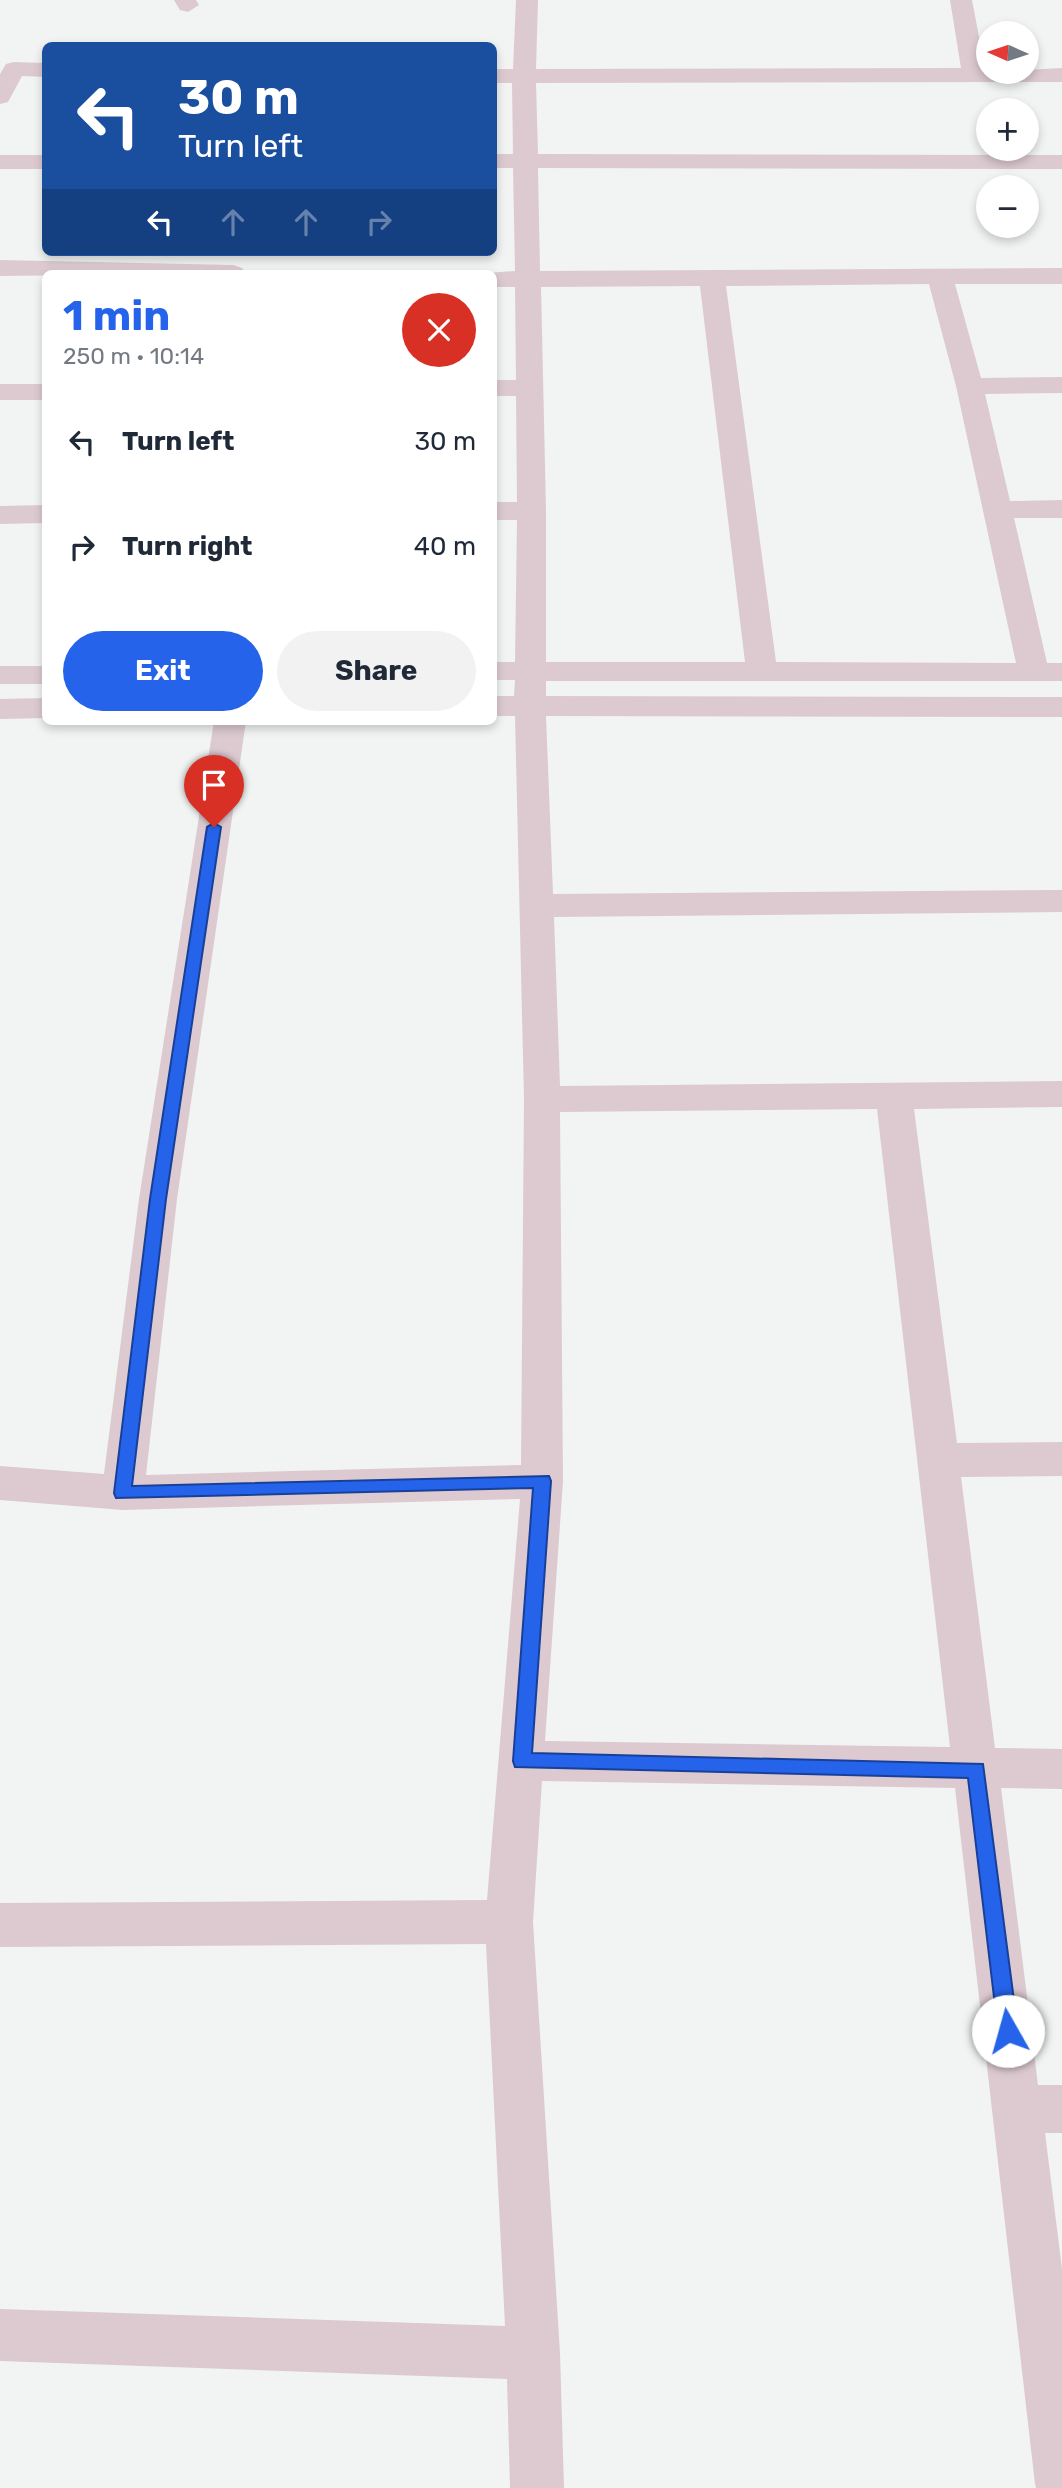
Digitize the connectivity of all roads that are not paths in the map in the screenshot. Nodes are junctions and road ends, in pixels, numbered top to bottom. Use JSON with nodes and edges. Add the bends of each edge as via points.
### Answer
{"nodes":[{"id":1,"x":527,"y":0,"type":"edge"},
{"id":2,"x":961,"y":0,"type":"edge"},
{"id":3,"x":42,"y":70,"type":"edge"},
{"id":4,"x":974,"y":74,"type":"junction"},
{"id":5,"x":1062,"y":75,"type":"edge"},
{"id":6,"x":509,"y":76,"type":"edge"},
{"id":7,"x":0,"y":97,"type":"edge"},
{"id":8,"x":510,"y":161,"type":"edge"},
{"id":9,"x":0,"y":162,"type":"edge"},
{"id":10,"x":42,"y":162,"type":"edge"},
{"id":11,"x":1062,"y":162,"type":"edge"},
{"id":12,"x":0,"y":268,"type":"edge"},
{"id":13,"x":93,"y":270,"type":"edge"},
{"id":14,"x":1062,"y":276,"type":"edge"},
{"id":15,"x":940,"y":277,"type":"junction"},
{"id":16,"x":712,"y":278,"type":"junction"},
{"id":17,"x":511,"y":279,"type":"edge"},
{"id":18,"x":1062,"y":385,"type":"edge"},
{"id":19,"x":970,"y":386,"type":"junction"},
{"id":20,"x":512,"y":388,"type":"edge"},
{"id":21,"x":0,"y":392,"type":"edge"},
{"id":22,"x":42,"y":392,"type":"edge"},
{"id":23,"x":1062,"y":509,"type":"edge"},
{"id":24,"x":998,"y":510,"type":"junction"},
{"id":25,"x":497,"y":511,"type":"edge"},
{"id":26,"x":532,"y":511,"type":"junction"},
{"id":27,"x":42,"y":514,"type":"edge"},
{"id":28,"x":0,"y":515,"type":"edge"},
{"id":29,"x":1048,"y":672,"type":"edge"},
{"id":30,"x":762,"y":673,"type":"junction"},
{"id":31,"x":0,"y":675,"type":"edge"},
{"id":32,"x":42,"y":675,"type":"edge"},
{"id":33,"x":512,"y":688,"type":"edge"},
{"id":34,"x":1062,"y":707,"type":"edge"},
{"id":35,"x":42,"y":708,"type":"edge"},
{"id":36,"x":0,"y":709,"type":"edge"},
{"id":37,"x":229,"y":725,"type":"edge"},
{"id":38,"x":1062,"y":901,"type":"edge"},
{"id":39,"x":538,"y":906,"type":"junction"},
{"id":40,"x":1062,"y":1094,"type":"edge"},
{"id":41,"x":894,"y":1096,"type":"junction"},
{"id":42,"x":542,"y":1099,"type":"junction"},
{"id":43,"x":1062,"y":1459,"type":"edge"},
{"id":44,"x":939,"y":1460,"type":"junction"},
{"id":45,"x":542,"y":1481,"type":"junction"},
{"id":46,"x":0,"y":1483,"type":"edge"},
{"id":47,"x":122,"y":1493,"type":"junction"},
{"id":48,"x":522,"y":1761,"type":"junction"},
{"id":49,"x":1062,"y":1769,"type":"edge"},
{"id":50,"x":976,"y":1770,"type":"junction"},
{"id":51,"x":509,"y":1922,"type":"junction"},
{"id":52,"x":0,"y":1925,"type":"edge"},
{"id":53,"x":1040,"y":2109,"type":"edge"},
{"id":54,"x":0,"y":2335,"type":"edge"},
{"id":55,"x":533,"y":2353,"type":"junction"},
{"id":56,"x":1062,"y":2484,"type":"edge"},
{"id":57,"x":537,"y":2488,"type":"edge"}],
"edges":[{"from":1,"to":6,"type":"street"},
{"from":2,"to":4,"type":"street"},
{"from":3,"to":7,"type":"street","via":[[14,69]]},
{"from":4,"to":5,"type":"street"},
{"from":4,"to":6,"type":"street"},
{"from":6,"to":8,"type":"street"},
{"from":8,"to":11,"type":"street"},
{"from":8,"to":17,"type":"street"},
{"from":9,"to":10,"type":"street"},
{"from":12,"to":13,"type":"street"},
{"from":14,"to":15,"type":"street"},
{"from":15,"to":16,"type":"street"},
{"from":15,"to":19,"type":"street"},
{"from":16,"to":17,"type":"street"},
{"from":16,"to":30,"type":"street"},
{"from":17,"to":20,"type":"street"},
{"from":18,"to":19,"type":"street"},
{"from":19,"to":24,"type":"street"},
{"from":20,"to":26,"type":"street"},
{"from":21,"to":22,"type":"street"},
{"from":23,"to":24,"type":"street"},
{"from":24,"to":29,"type":"street"},
{"from":25,"to":26,"type":"street"},
{"from":26,"to":33,"type":"street"},
{"from":27,"to":28,"type":"street"},
{"from":29,"to":30,"type":"street"},
{"from":30,"to":33,"type":"street"},
{"from":31,"to":32,"type":"street"},
{"from":33,"to":34,"type":"street"},
{"from":33,"to":39,"type":"street"},
{"from":35,"to":36,"type":"street"},
{"from":37,"to":47,"type":"street","via":[[158,1199]]},
{"from":38,"to":39,"type":"street"},
{"from":39,"to":42,"type":"street"},
{"from":40,"to":41,"type":"street"},
{"from":41,"to":42,"type":"street"},
{"from":41,"to":44,"type":"street"},
{"from":42,"to":45,"type":"street"},
{"from":43,"to":44,"type":"street"},
{"from":44,"to":50,"type":"street"},
{"from":45,"to":47,"type":"street"},
{"from":45,"to":48,"type":"street"},
{"from":46,"to":47,"type":"street"},
{"from":48,"to":50,"type":"street"},
{"from":48,"to":51,"type":"street"},
{"from":49,"to":50,"type":"street"},
{"from":50,"to":53,"type":"street"},
{"from":51,"to":52,"type":"street"},
{"from":51,"to":55,"type":"street"},
{"from":53,"to":56,"type":"street"},
{"from":54,"to":55,"type":"street"},
{"from":55,"to":57,"type":"street"}]}
